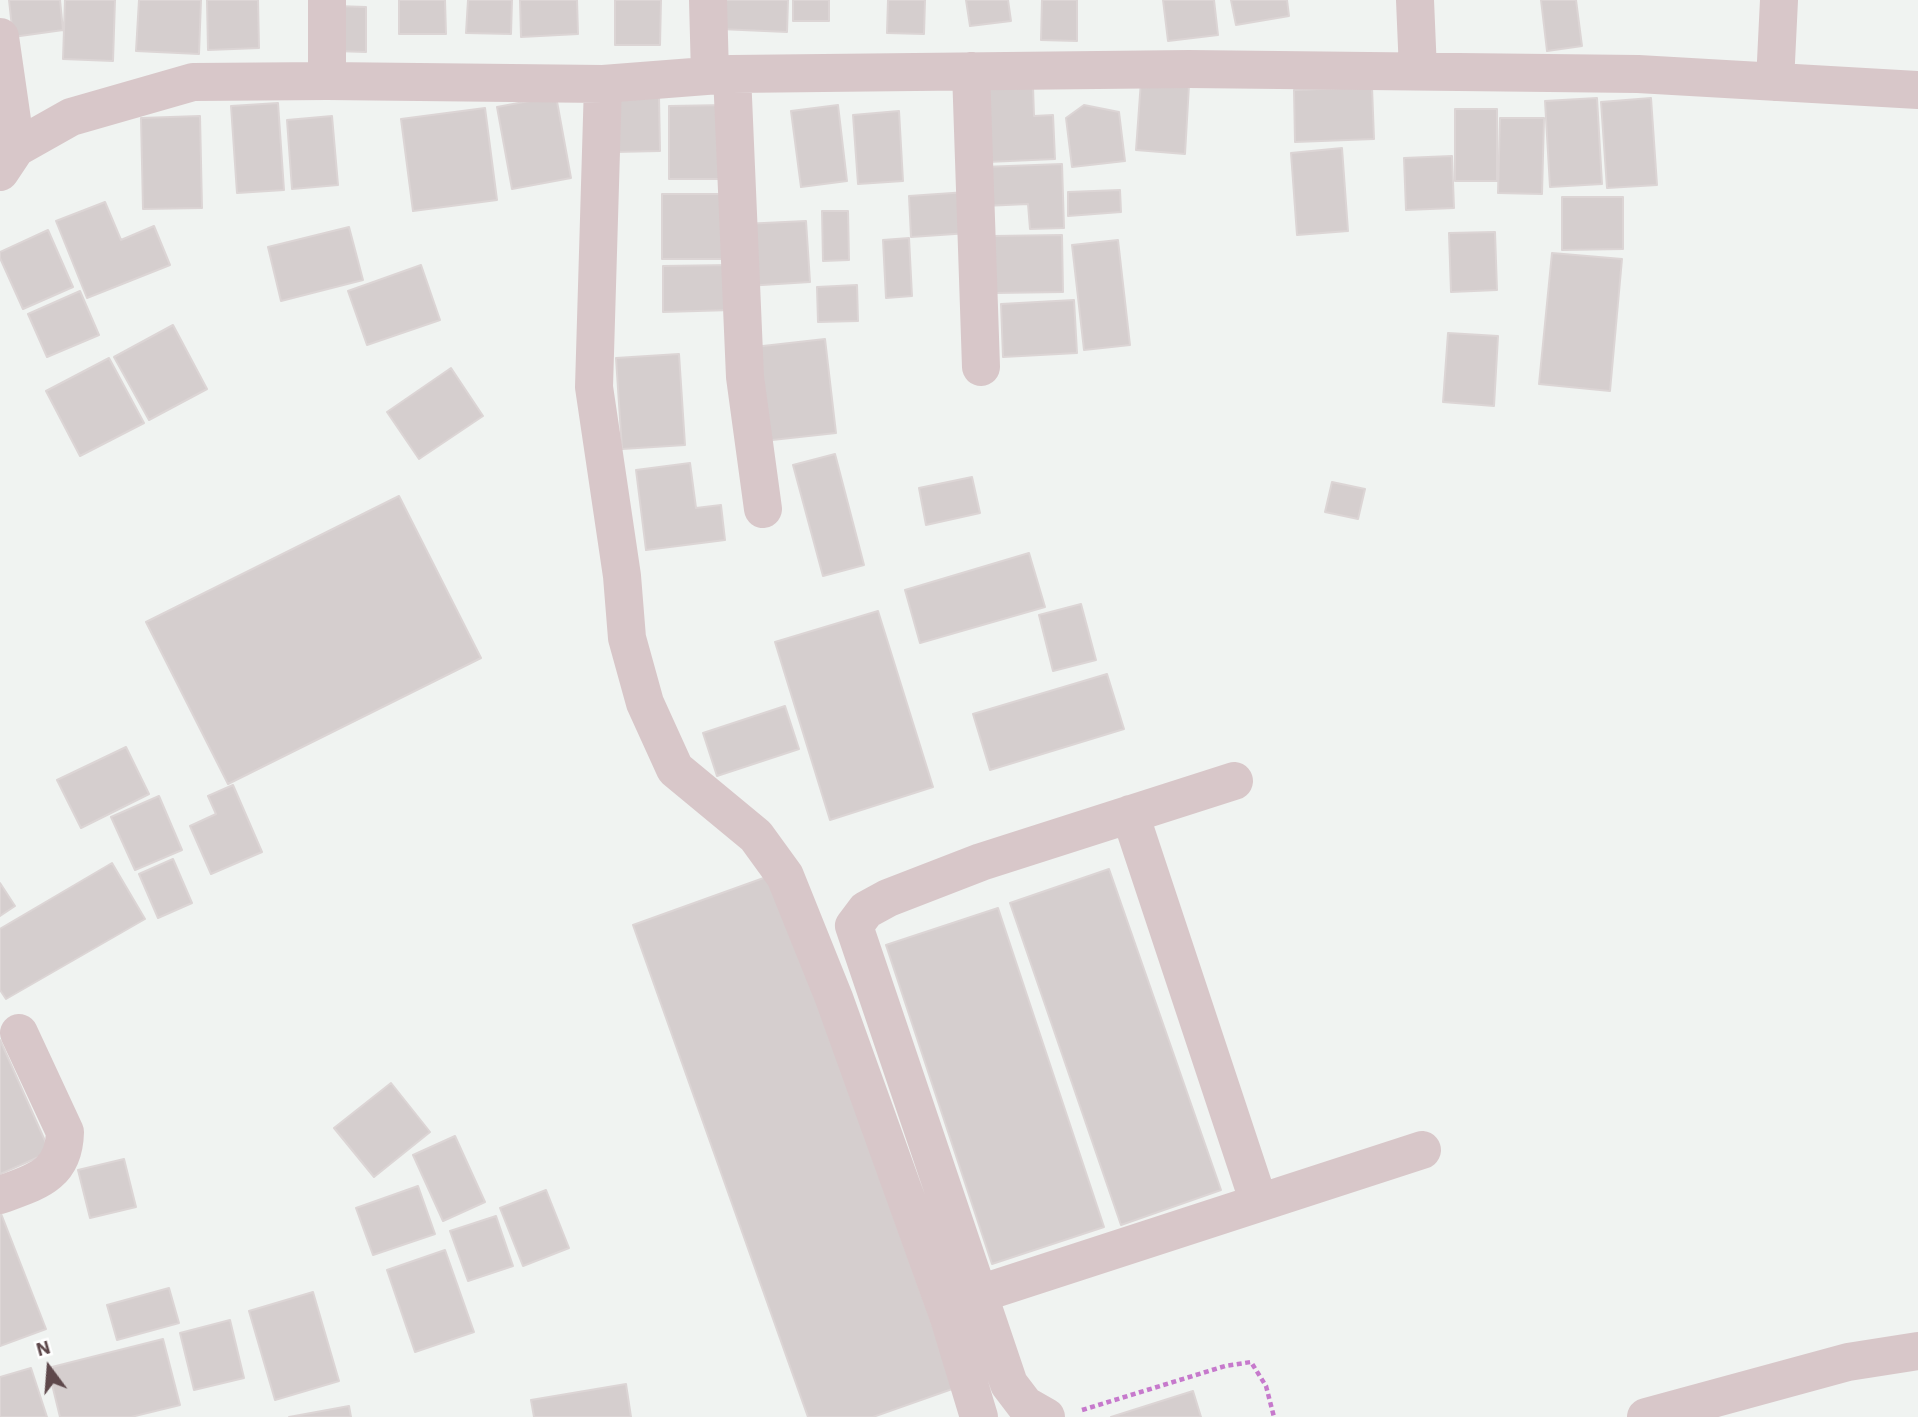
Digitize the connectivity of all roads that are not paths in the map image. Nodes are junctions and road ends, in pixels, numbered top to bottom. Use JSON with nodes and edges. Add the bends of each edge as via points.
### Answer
{"nodes":[{"id":1,"x":327,"y":0,"type":"edge"},
{"id":2,"x":708,"y":0,"type":"edge"},
{"id":3,"x":1415,"y":0,"type":"edge"},
{"id":4,"x":1779,"y":0,"type":"edge"},
{"id":5,"x":0,"y":37,"type":"edge"},
{"id":6,"x":971,"y":71,"type":"junction"},
{"id":7,"x":1418,"y":71,"type":"junction"},
{"id":8,"x":721,"y":74,"type":"junction"},
{"id":9,"x":327,"y":81,"type":"junction"},
{"id":10,"x":1775,"y":82,"type":"junction"},
{"id":11,"x":603,"y":85,"type":"junction"},
{"id":12,"x":1918,"y":90,"type":"edge"},
{"id":13,"x":8,"y":160,"type":"edge"},
{"id":14,"x":981,"y":367,"type":"dead end"},
{"id":15,"x":763,"y":509,"type":"dead end"},
{"id":16,"x":1234,"y":781,"type":"dead end"},
{"id":17,"x":1130,"y":814,"type":"junction"},
{"id":18,"x":19,"y":1033,"type":"dead end"},
{"id":19,"x":1422,"y":1150,"type":"dead end"},
{"id":20,"x":0,"y":1195,"type":"edge"},
{"id":21,"x":1259,"y":1203,"type":"junction"},
{"id":22,"x":979,"y":1294,"type":"junction"},
{"id":23,"x":1918,"y":1351,"type":"edge"},
{"id":24,"x":1058,"y":1415,"type":"edge"},
{"id":25,"x":979,"y":1417,"type":"edge"},
{"id":26,"x":1646,"y":1417,"type":"edge"}],
"edges":[{"from":1,"to":9,"type":"street"},
{"from":2,"to":8,"type":"street"},
{"from":3,"to":7,"type":"street"},
{"from":4,"to":10,"type":"street"},
{"from":5,"to":13,"type":"street"},
{"from":6,"to":7,"type":"street"},
{"from":6,"to":8,"type":"street"},
{"from":6,"to":14,"type":"street"},
{"from":7,"to":10,"type":"street","via":[[1638,74]]},
{"from":8,"to":11,"type":"street"},
{"from":8,"to":15,"type":"street","via":[[745,377]]},
{"from":9,"to":11,"type":"street"},
{"from":9,"to":13,"type":"street","via":[[193,82],[71,117]]},
{"from":10,"to":12,"type":"street"},
{"from":11,"to":25,"type":"street","via":[[594,387],[627,638],[645,703],[675,769],[756,836],[785,876],[940,1293]]},
{"from":16,"to":17,"type":"street"},
{"from":17,"to":21,"type":"street"},
{"from":17,"to":22,"type":"street","via":[[981,862],[888,898],[866,911],[854,926]]},
{"from":18,"to":20,"type":"street","via":[[65,1132],[64,1149],[45,1178]]},
{"from":19,"to":21,"type":"street"},
{"from":21,"to":22,"type":"street"},
{"from":22,"to":24,"type":"street","via":[[1009,1384],[1025,1405]]},
{"from":23,"to":26,"type":"street","via":[[1847,1362]]}]}
